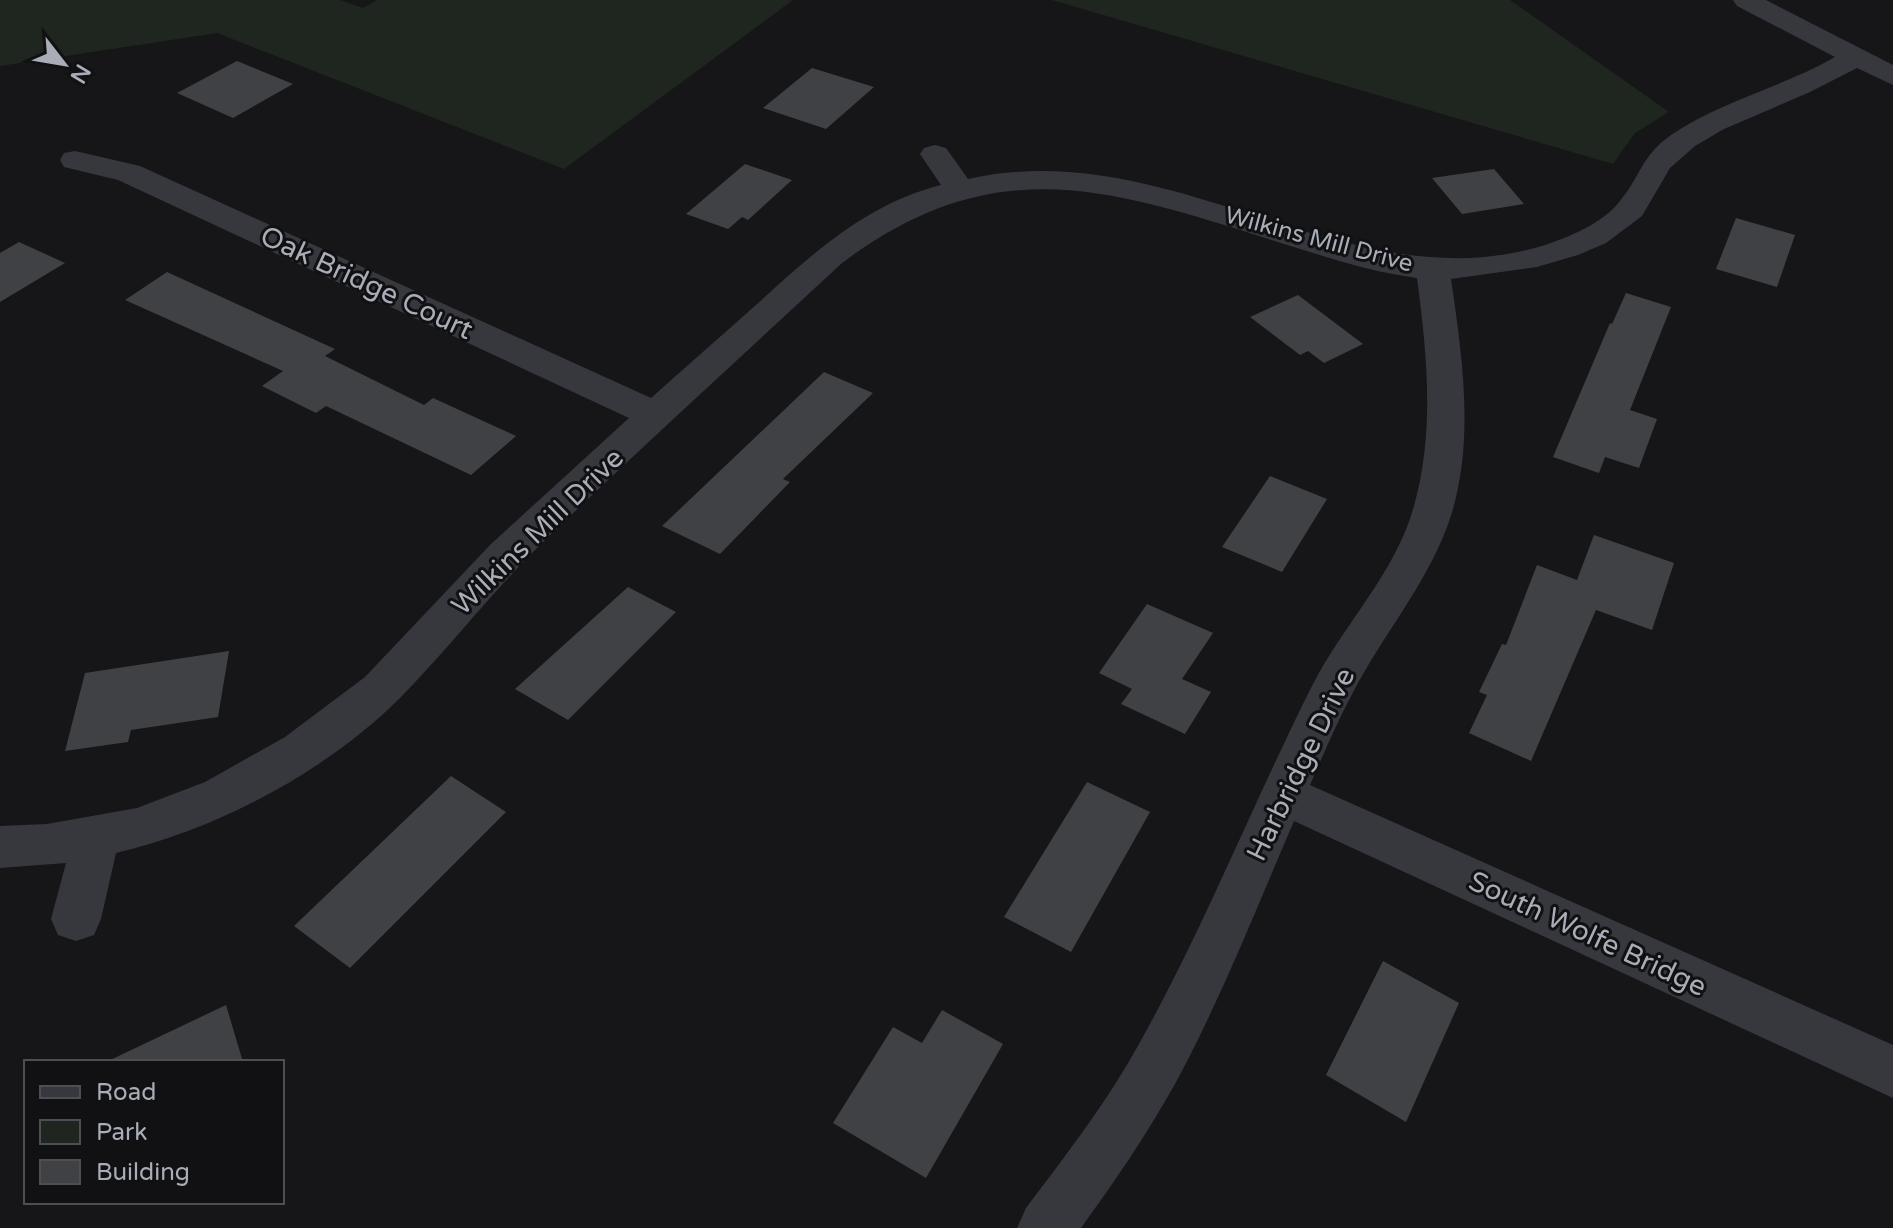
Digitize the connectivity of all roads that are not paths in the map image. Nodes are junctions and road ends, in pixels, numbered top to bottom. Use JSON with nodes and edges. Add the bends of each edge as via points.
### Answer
{"nodes":[{"id":1,"x":1746,"y":0,"type":"edge"},
{"id":2,"x":1854,"y":58,"type":"junction"},
{"id":3,"x":1893,"y":76,"type":"edge"},
{"id":4,"x":935,"y":154,"type":"dead end"},
{"id":5,"x":75,"y":160,"type":"dead end"},
{"id":6,"x":959,"y":189,"type":"junction"},
{"id":7,"x":1433,"y":269,"type":"junction"},
{"id":8,"x":656,"y":415,"type":"junction"},
{"id":9,"x":1283,"y":794,"type":"junction"},
{"id":10,"x":96,"y":839,"type":"junction"},
{"id":11,"x":0,"y":847,"type":"edge"},
{"id":12,"x":76,"y":919,"type":"dead end"},
{"id":13,"x":1893,"y":1072,"type":"edge"},
{"id":14,"x":1046,"y":1228,"type":"edge"}],
"edges":[{"from":1,"to":2,"type":"street"},
{"from":2,"to":3,"type":"street"},
{"from":2,"to":7,"type":"street","name":"Wilkins Mill Drive","via":[[1699,129],[1668,151],[1632,208],[1575,245],[1525,260]]},
{"from":4,"to":6,"type":"street"},
{"from":5,"to":8,"type":"street","name":"Oak Bridge Court","via":[[129,173]]},
{"from":6,"to":7,"type":"street","name":"Wilkins Mill Drive","via":[[1033,182],[1110,185],[1360,255]]},
{"from":6,"to":8,"type":"street","name":"Wilkins Mill Drive","via":[[887,215],[857,233]]},
{"from":7,"to":9,"type":"street","name":"Harbridge Drive","via":[[1447,402],[1443,465],[1432,512],[1405,573],[1337,681]]},
{"from":8,"to":10,"type":"street","name":"Wilkins Mill Drive","via":[[503,557],[384,686],[303,750],[230,795],[158,823]]},
{"from":9,"to":13,"type":"street","name":"South Wolfe Bridge"},
{"from":9,"to":14,"type":"street","name":"Harbridge Drive","via":[[1157,1063]]},
{"from":10,"to":11,"type":"street","name":"Wilkins Mill Drive"},
{"from":10,"to":12,"type":"street"}]}
